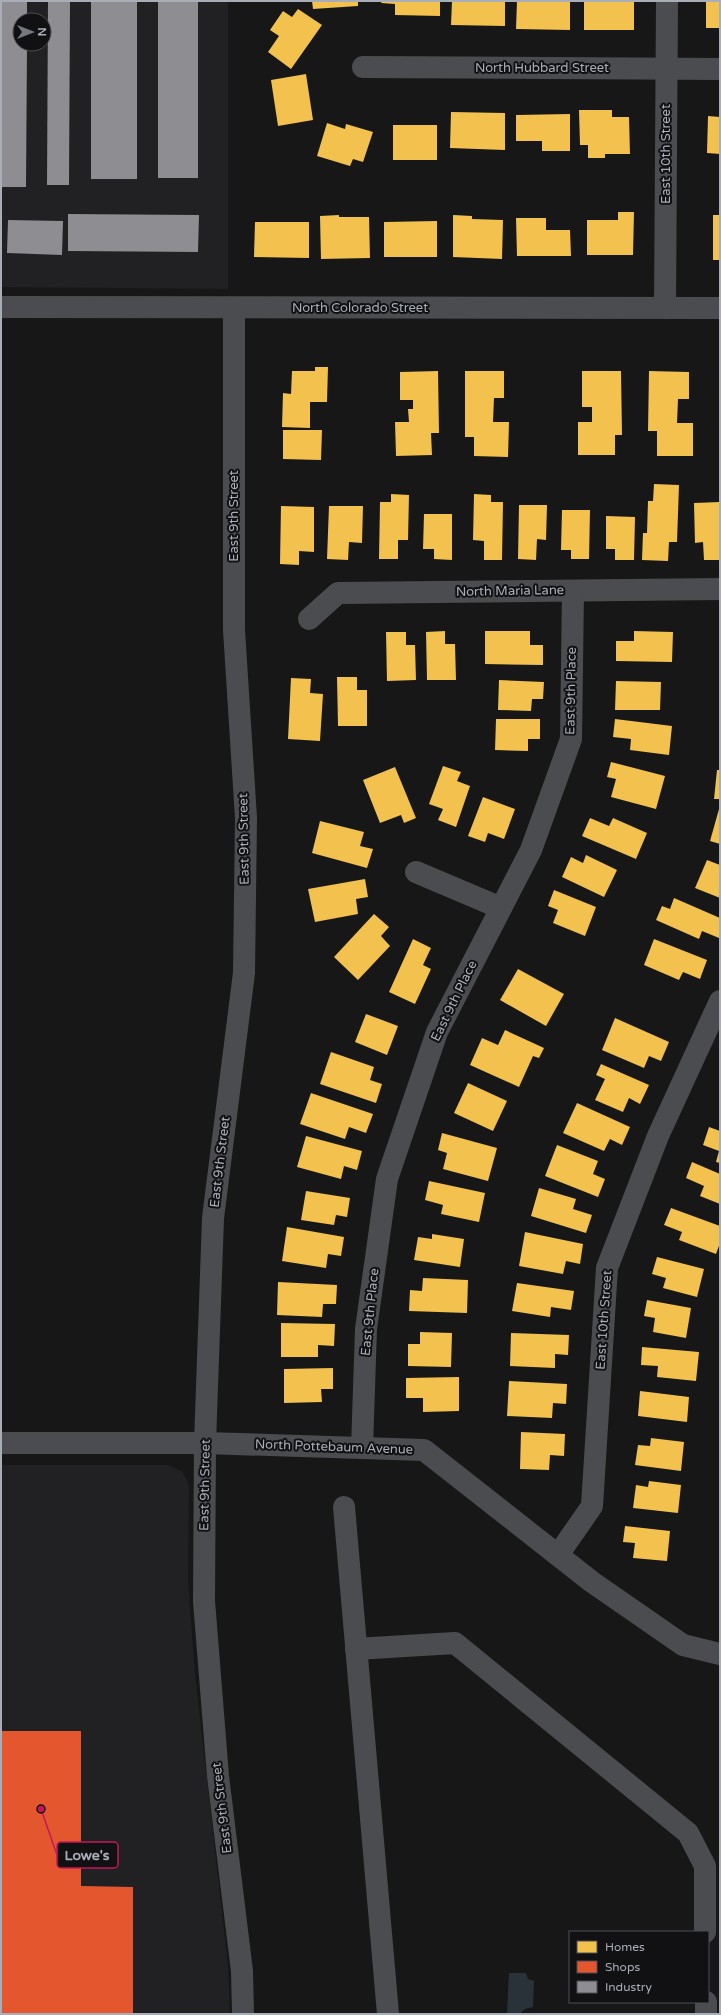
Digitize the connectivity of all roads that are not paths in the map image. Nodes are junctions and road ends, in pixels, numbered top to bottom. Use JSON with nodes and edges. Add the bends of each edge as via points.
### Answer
{"nodes":[{"id":1,"x":667,"y":1,"type":"edge"},
{"id":2,"x":363,"y":68,"type":"dead end"},
{"id":3,"x":666,"y":69,"type":"junction"},
{"id":4,"x":720,"y":69,"type":"edge"},
{"id":5,"x":1,"y":307,"type":"edge"},
{"id":6,"x":665,"y":308,"type":"junction"},
{"id":7,"x":720,"y":308,"type":"edge"},
{"id":8,"x":234,"y":309,"type":"junction"},
{"id":9,"x":720,"y":589,"type":"edge"},
{"id":10,"x":573,"y":591,"type":"junction"},
{"id":11,"x":309,"y":619,"type":"dead end"},
{"id":12,"x":416,"y":872,"type":"dead end"},
{"id":13,"x":501,"y":908,"type":"junction"},
{"id":14,"x":720,"y":1001,"type":"edge"},
{"id":15,"x":1,"y":1443,"type":"edge"},
{"id":16,"x":205,"y":1443,"type":"junction"},
{"id":17,"x":362,"y":1448,"type":"junction"},
{"id":18,"x":344,"y":1507,"type":"dead end"},
{"id":19,"x":558,"y":1555,"type":"junction"},
{"id":20,"x":356,"y":1649,"type":"junction"},
{"id":21,"x":720,"y":1654,"type":"edge"},
{"id":22,"x":705,"y":1931,"type":"edge"},
{"id":23,"x":706,"y":2003,"type":"edge"},
{"id":24,"x":243,"y":2014,"type":"edge"},
{"id":25,"x":388,"y":2014,"type":"edge"},
{"id":26,"x":706,"y":2014,"type":"edge"}],
"edges":[{"from":1,"to":3,"type":"street","name":"East 10th Street"},
{"from":2,"to":3,"type":"street","name":"North Hubbard Street"},
{"from":3,"to":4,"type":"street","name":"North Hubbard Street"},
{"from":3,"to":6,"type":"street","name":"East 10th Street"},
{"from":5,"to":8,"type":"street","name":"North Colorado Street"},
{"from":6,"to":7,"type":"street","name":"North Colorado Street"},
{"from":6,"to":8,"type":"street","name":"North Colorado Street"},
{"from":8,"to":16,"type":"street","name":"East 9th Street","via":[[234,630],[246,818],[244,973],[213,1218]]},
{"from":9,"to":10,"type":"street","name":"North Maria Lane"},
{"from":10,"to":11,"type":"street","name":"North Maria Lane","via":[[338,593]]},
{"from":10,"to":13,"type":"street","name":"East 9th Place","via":[[571,740],[531,850]]},
{"from":12,"to":13,"type":"street"},
{"from":13,"to":17,"type":"street","name":"East 9th Place","via":[[436,1032],[387,1179],[366,1328]]},
{"from":14,"to":19,"type":"street","name":"East 10th Street","via":[[658,1136],[607,1268],[592,1506]]},
{"from":15,"to":16,"type":"street","name":"North Pottebaum Avenue"},
{"from":16,"to":17,"type":"street","name":"North Pottebaum Avenue"},
{"from":16,"to":24,"type":"street","name":"East 9th Street","via":[[204,1601],[218,1776],[242,1971]]},
{"from":17,"to":19,"type":"street","name":"North Pottebaum Avenue","via":[[424,1450]]},
{"from":18,"to":20,"type":"street"},
{"from":19,"to":21,"type":"street","name":"North Pottebaum Avenue","via":[[592,1582],[683,1644]]},
{"from":20,"to":22,"type":"street","via":[[455,1643],[486,1668],[688,1833],[705,1866]]},
{"from":20,"to":25,"type":"street"},
{"from":23,"to":26,"type":"street"}]}
